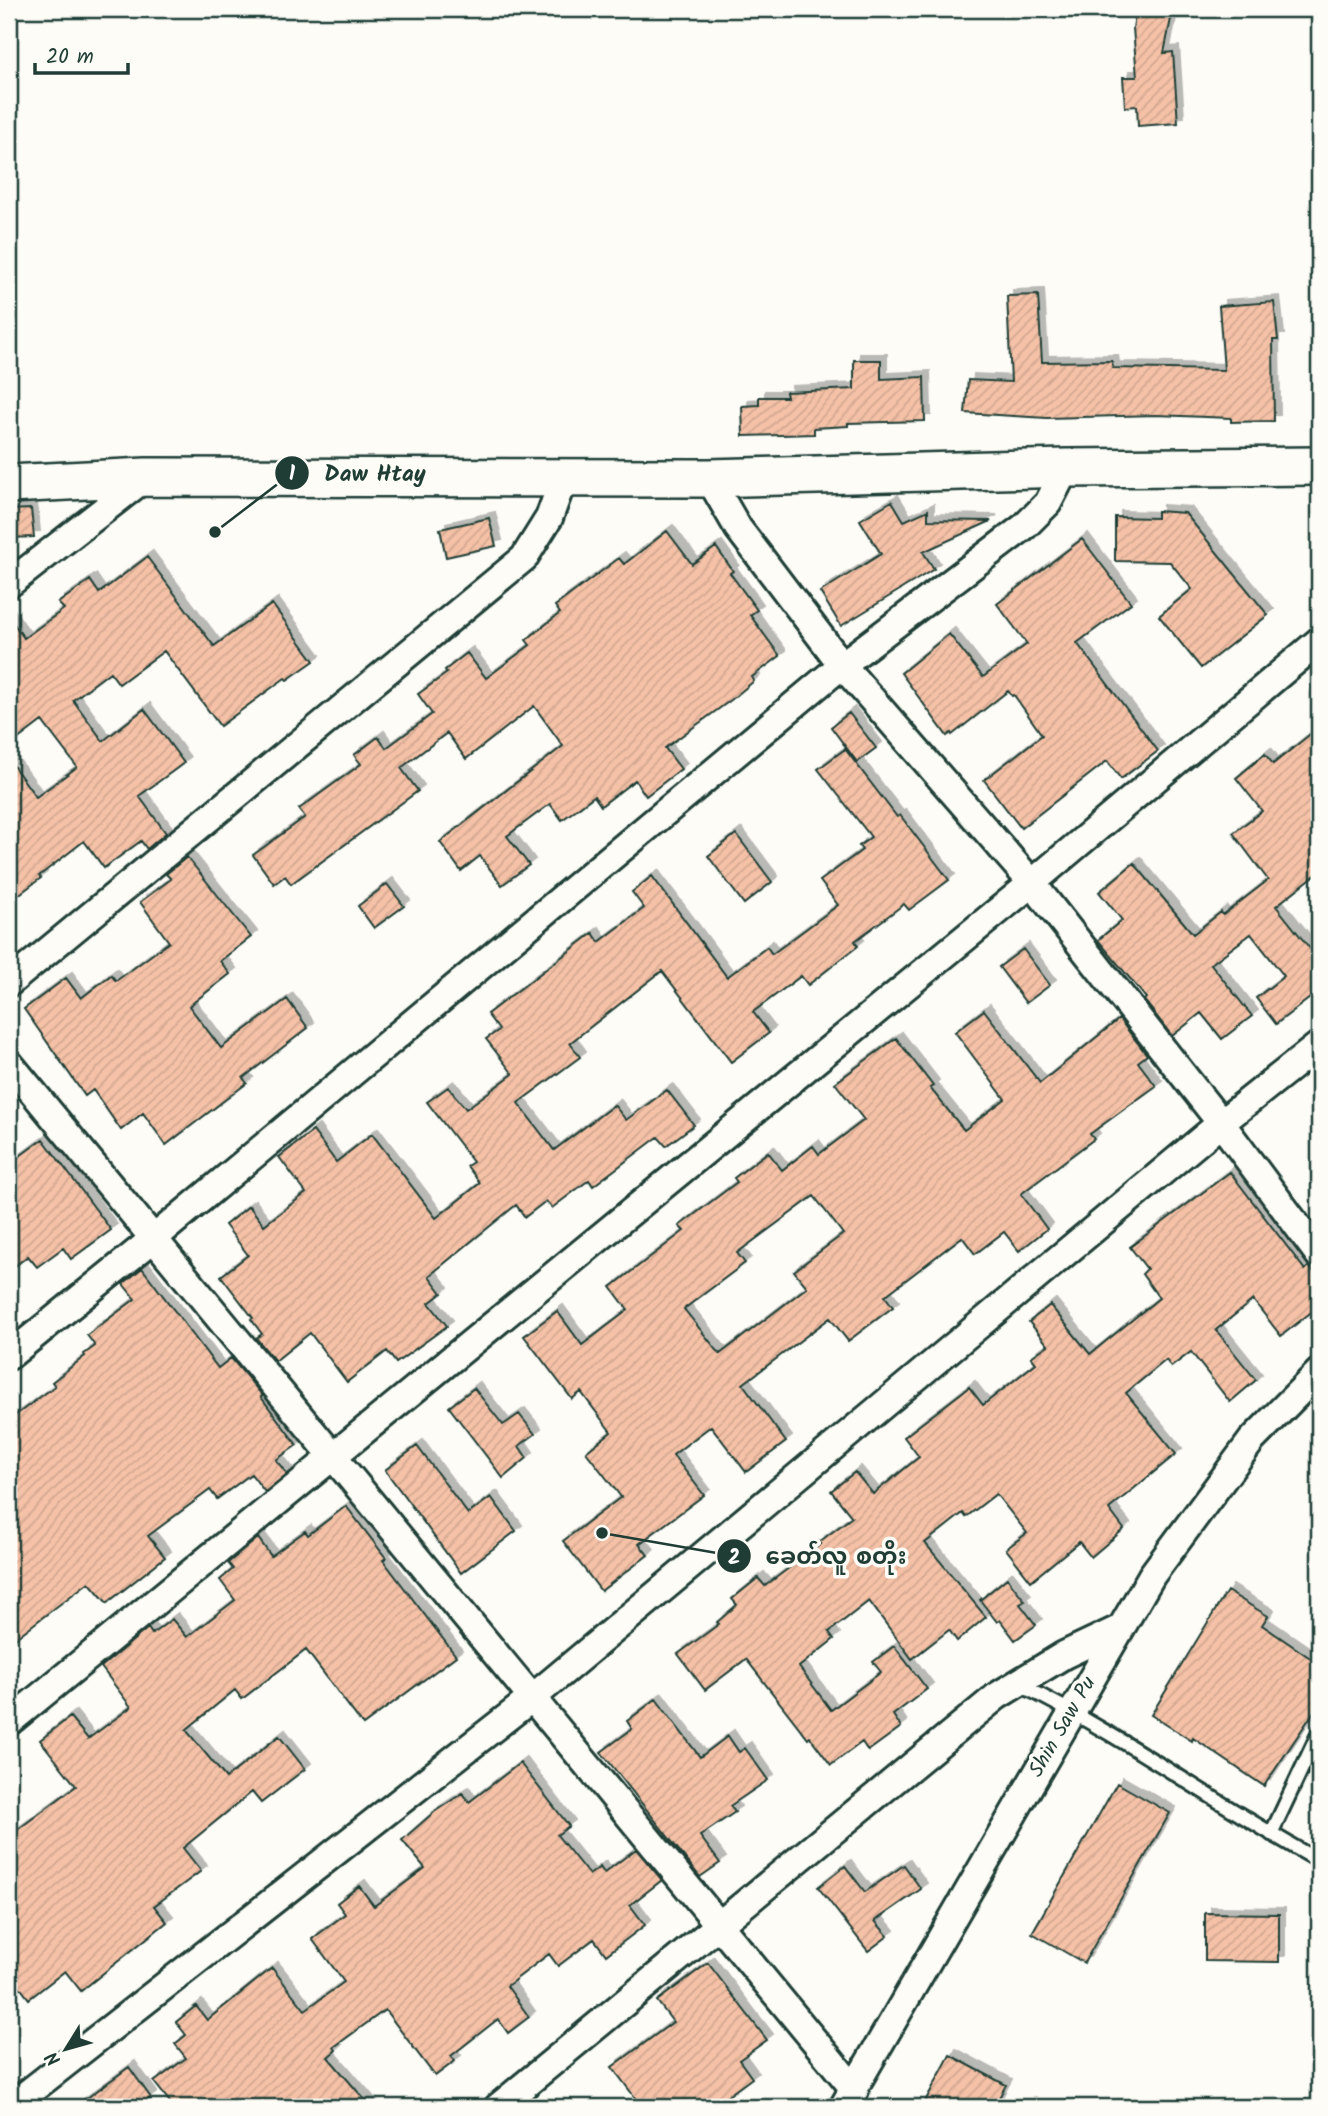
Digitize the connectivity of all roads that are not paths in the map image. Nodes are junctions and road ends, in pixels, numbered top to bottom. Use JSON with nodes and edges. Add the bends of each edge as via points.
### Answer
{"nodes":[{"id":1,"x":1066,"y":468,"type":"junction"},
{"id":2,"x":1318,"y":468,"type":"edge"},
{"id":3,"x":146,"y":477,"type":"junction"},
{"id":4,"x":564,"y":477,"type":"junction"},
{"id":5,"x":709,"y":478,"type":"junction"},
{"id":6,"x":9,"y":484,"type":"edge"},
{"id":7,"x":9,"y":584,"type":"edge"},
{"id":8,"x":1319,"y":641,"type":"edge"},
{"id":9,"x":842,"y":664,"type":"junction"},
{"id":10,"x":1032,"y":883,"type":"junction"},
{"id":11,"x":9,"y":983,"type":"edge"},
{"id":12,"x":1319,"y":1045,"type":"edge"},
{"id":13,"x":9,"y":1063,"type":"edge"},
{"id":14,"x":1221,"y":1123,"type":"junction"},
{"id":15,"x":153,"y":1239,"type":"junction"},
{"id":16,"x":1319,"y":1255,"type":"edge"},
{"id":17,"x":9,"y":1356,"type":"edge"},
{"id":18,"x":1319,"y":1372,"type":"edge"},
{"id":19,"x":332,"y":1455,"type":"junction"},
{"id":20,"x":1121,"y":1628,"type":"junction"},
{"id":21,"x":1017,"y":1684,"type":"junction"},
{"id":22,"x":531,"y":1698,"type":"junction"},
{"id":23,"x":1072,"y":1711,"type":"junction"},
{"id":24,"x":9,"y":1723,"type":"edge"},
{"id":25,"x":1319,"y":1732,"type":"edge"},
{"id":26,"x":1270,"y":1834,"type":"junction"},
{"id":27,"x":1319,"y":1861,"type":"edge"},
{"id":28,"x":719,"y":1925,"type":"junction"},
{"id":29,"x":849,"y":2098,"type":"edge"},
{"id":30,"x":10,"y":2107,"type":"edge"},
{"id":31,"x":498,"y":2107,"type":"edge"}],
"edges":[{"from":1,"to":2,"type":"main road"},
{"from":1,"to":5,"type":"main road"},
{"from":1,"to":9,"type":"street","via":[[1048,503],[1025,526]]},
{"from":3,"to":4,"type":"main road"},
{"from":3,"to":6,"type":"main road"},
{"from":3,"to":7,"type":"street"},
{"from":4,"to":5,"type":"main road"},
{"from":4,"to":11,"type":"street","via":[[549,519],[524,558]]},
{"from":5,"to":9,"type":"street","via":[[738,528]]},
{"from":8,"to":10,"type":"street"},
{"from":9,"to":10,"type":"street"},
{"from":9,"to":15,"type":"street"},
{"from":10,"to":14,"type":"street"},
{"from":10,"to":19,"type":"street"},
{"from":12,"to":14,"type":"street"},
{"from":13,"to":15,"type":"street"},
{"from":14,"to":16,"type":"street"},
{"from":14,"to":22,"type":"street"},
{"from":15,"to":17,"type":"street"},
{"from":15,"to":19,"type":"street"},
{"from":18,"to":20,"type":"street","name":"Shin Saw Pu","via":[[1252,1440],[1152,1575]]},
{"from":19,"to":22,"type":"street"},
{"from":19,"to":24,"type":"street"},
{"from":20,"to":21,"type":"street"},
{"from":20,"to":23,"type":"street","name":"Shin Saw Pu"},
{"from":21,"to":23,"type":"lane"},
{"from":21,"to":28,"type":"street"},
{"from":22,"to":28,"type":"street"},
{"from":22,"to":30,"type":"street"},
{"from":23,"to":26,"type":"lane"},
{"from":23,"to":29,"type":"street","name":"Shin Saw Pu"},
{"from":25,"to":26,"type":"lane"},
{"from":26,"to":27,"type":"lane"},
{"from":28,"to":29,"type":"street"},
{"from":28,"to":31,"type":"street"}]}
